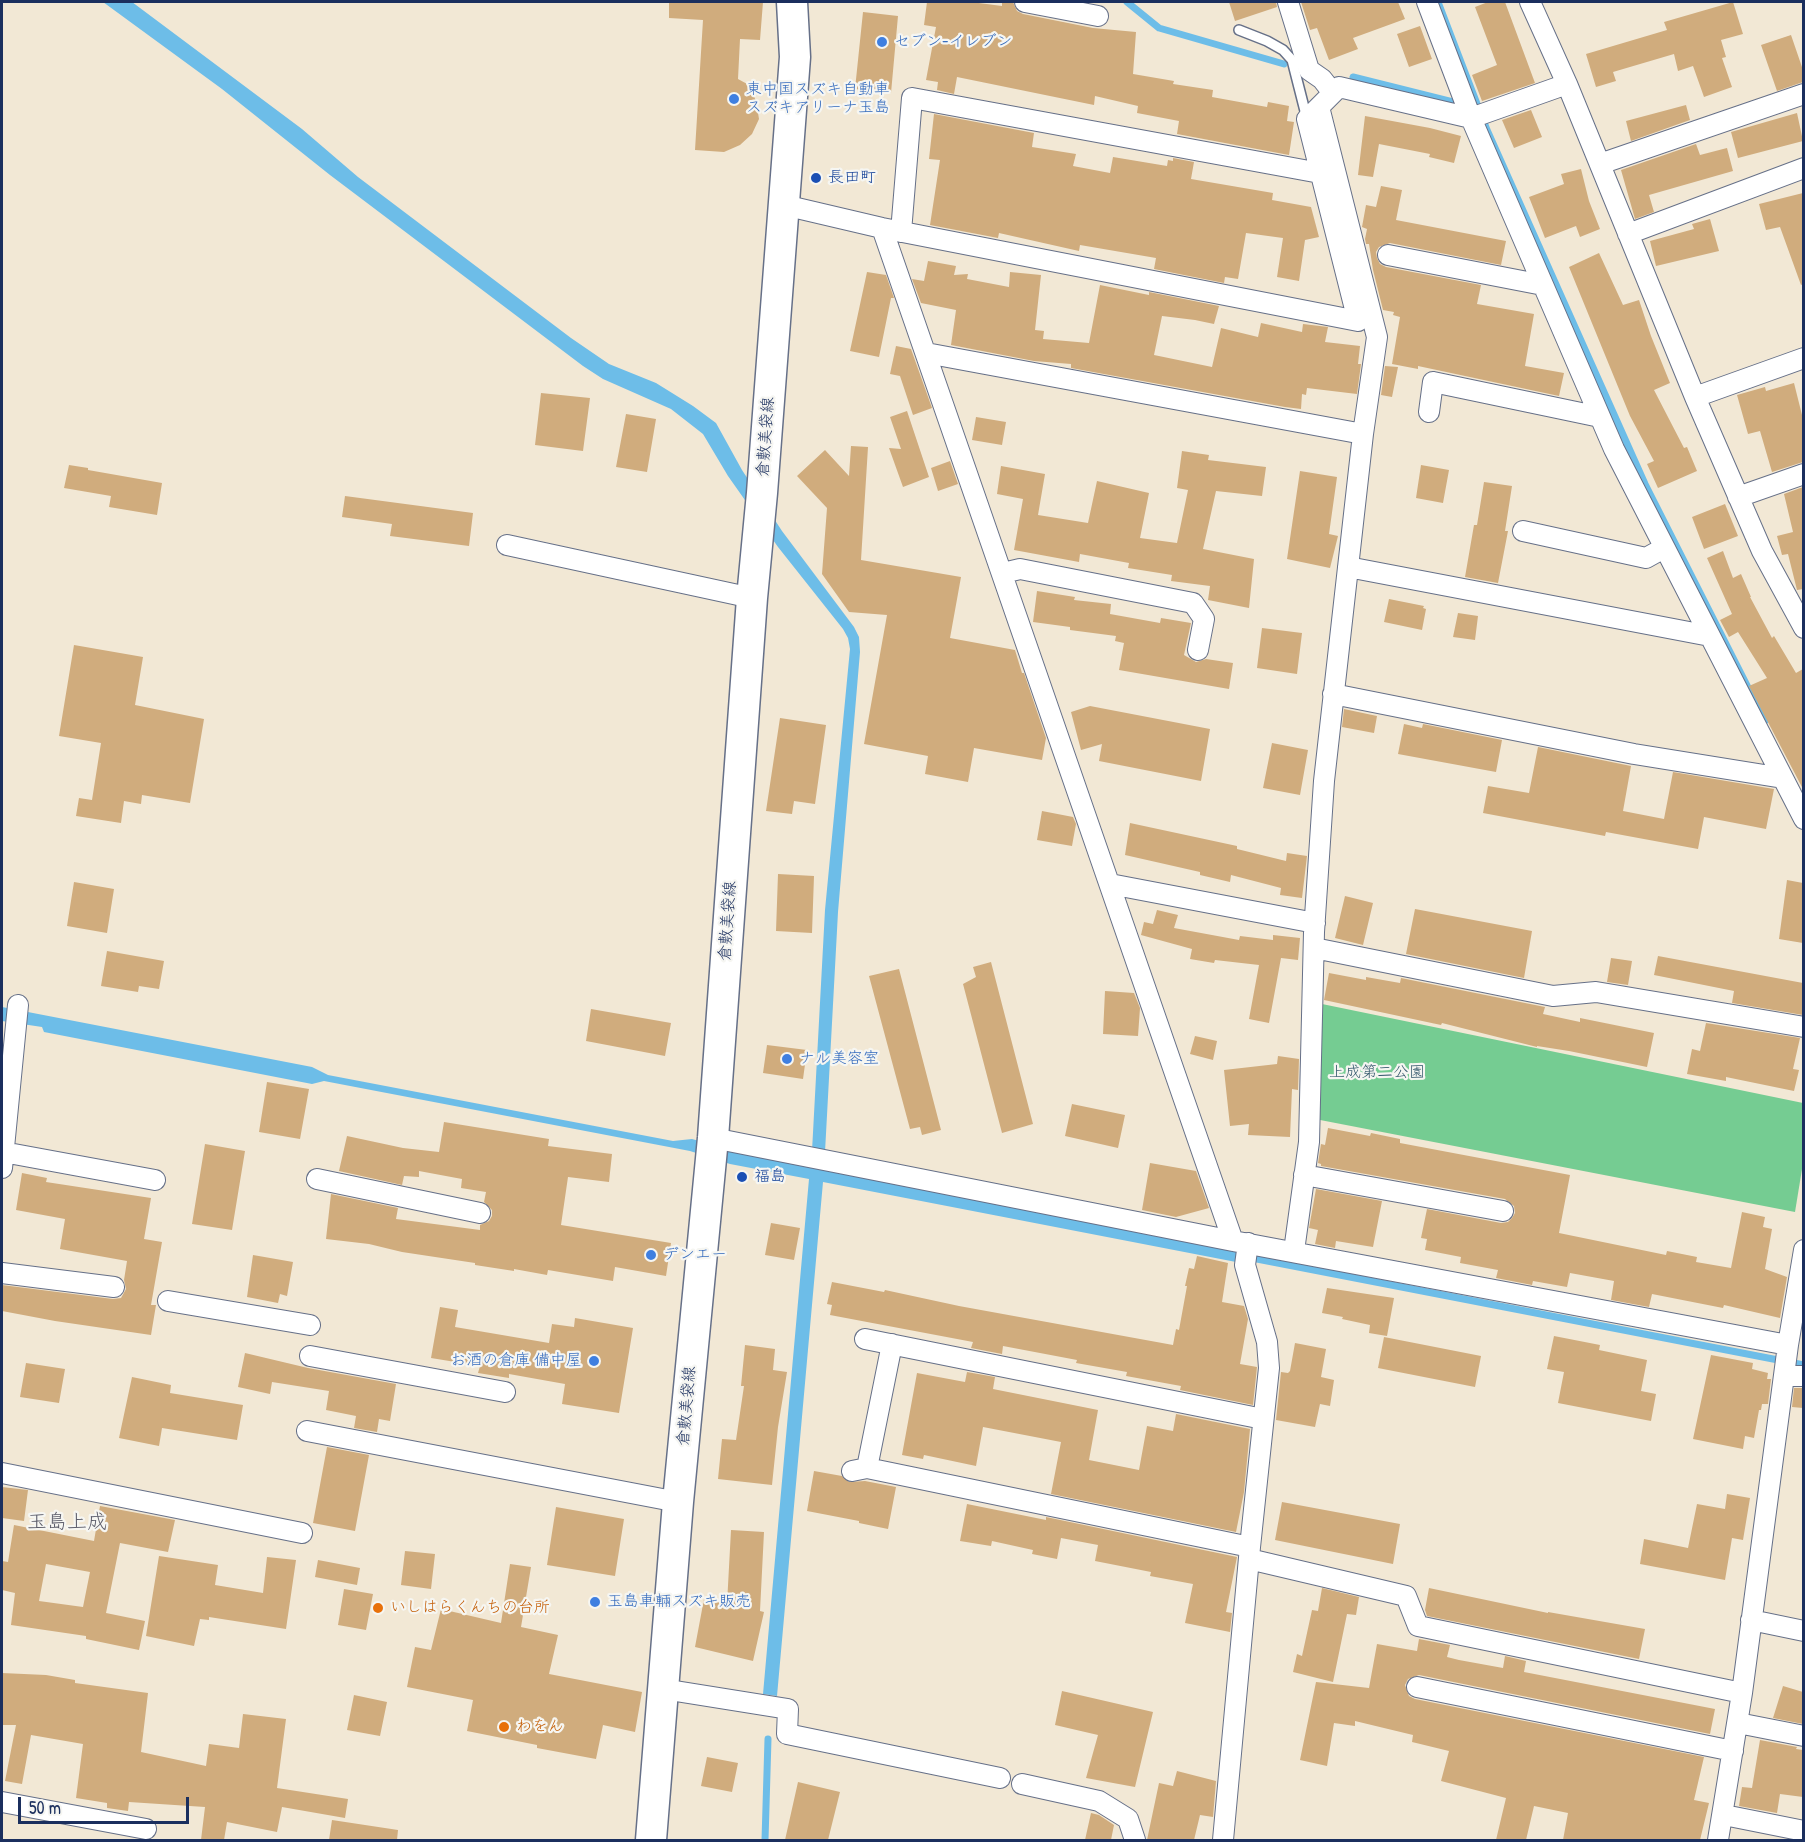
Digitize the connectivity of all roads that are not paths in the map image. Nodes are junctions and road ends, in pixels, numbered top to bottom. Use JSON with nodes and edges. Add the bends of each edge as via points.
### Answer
{"nodes":[{"id":1,"x":792,"y":2,"type":"edge"},
{"id":2,"x":1025,"y":2,"type":"edge"},
{"id":3,"x":1288,"y":2,"type":"edge"},
{"id":4,"x":1427,"y":2,"type":"edge"},
{"id":5,"x":1530,"y":2,"type":"edge"},
{"id":6,"x":1098,"y":16,"type":"dead end"},
{"id":7,"x":1239,"y":30,"type":"dead end"},
{"id":8,"x":1301,"y":68,"type":"junction"},
{"id":9,"x":1567,"y":84,"type":"junction"},
{"id":10,"x":1333,"y":93,"type":"junction"},
{"id":11,"x":1803,"y":94,"type":"edge"},
{"id":12,"x":1313,"y":113,"type":"junction"},
{"id":13,"x":1477,"y":116,"type":"junction"},
{"id":14,"x":1600,"y":164,"type":"junction"},
{"id":15,"x":1803,"y":168,"type":"edge"},
{"id":16,"x":1320,"y":173,"type":"junction"},
{"id":17,"x":784,"y":205,"type":"junction"},
{"id":18,"x":892,"y":230,"type":"junction"},
{"id":19,"x":1628,"y":234,"type":"junction"},
{"id":20,"x":1388,"y":255,"type":"dead end"},
{"id":21,"x":1543,"y":285,"type":"junction"},
{"id":22,"x":926,"y":353,"type":"junction"},
{"id":23,"x":1803,"y":358,"type":"edge"},
{"id":24,"x":1695,"y":397,"type":"junction"},
{"id":25,"x":1429,"y":412,"type":"dead end"},
{"id":26,"x":1600,"y":417,"type":"junction"},
{"id":27,"x":1363,"y":434,"type":"junction"},
{"id":28,"x":1803,"y":474,"type":"edge"},
{"id":29,"x":1738,"y":497,"type":"junction"},
{"id":30,"x":1523,"y":531,"type":"dead end"},
{"id":31,"x":507,"y":545,"type":"dead end"},
{"id":32,"x":1664,"y":548,"type":"junction"},
{"id":33,"x":1348,"y":567,"type":"junction"},
{"id":34,"x":1003,"y":573,"type":"junction"},
{"id":35,"x":752,"y":598,"type":"junction"},
{"id":36,"x":1803,"y":628,"type":"edge"},
{"id":37,"x":1710,"y":636,"type":"junction"},
{"id":38,"x":1198,"y":650,"type":"dead end"},
{"id":39,"x":1333,"y":694,"type":"junction"},
{"id":40,"x":1782,"y":778,"type":"junction"},
{"id":41,"x":1803,"y":819,"type":"edge"},
{"id":42,"x":1110,"y":884,"type":"junction"},
{"id":43,"x":1315,"y":923,"type":"junction"},
{"id":44,"x":1314,"y":948,"type":"junction"},
{"id":45,"x":18,"y":1005,"type":"dead end"},
{"id":46,"x":1803,"y":1027,"type":"edge"},
{"id":47,"x":713,"y":1138,"type":"junction"},
{"id":48,"x":2,"y":1160,"type":"edge"},
{"id":49,"x":1304,"y":1175,"type":"junction"},
{"id":50,"x":317,"y":1179,"type":"dead end"},
{"id":51,"x":155,"y":1180,"type":"dead end"},
{"id":52,"x":1503,"y":1211,"type":"dead end"},
{"id":53,"x":480,"y":1213,"type":"dead end"},
{"id":54,"x":1243,"y":1250,"type":"junction"},
{"id":55,"x":1803,"y":1250,"type":"edge"},
{"id":56,"x":1294,"y":1251,"type":"junction"},
{"id":57,"x":2,"y":1273,"type":"edge"},
{"id":58,"x":114,"y":1287,"type":"dead end"},
{"id":59,"x":168,"y":1301,"type":"dead end"},
{"id":60,"x":310,"y":1325,"type":"dead end"},
{"id":61,"x":865,"y":1339,"type":"dead end"},
{"id":62,"x":892,"y":1344,"type":"junction"},
{"id":63,"x":310,"y":1356,"type":"dead end"},
{"id":64,"x":1789,"y":1364,"type":"edge"},
{"id":65,"x":505,"y":1392,"type":"dead end"},
{"id":66,"x":1263,"y":1419,"type":"junction"},
{"id":67,"x":307,"y":1431,"type":"dead end"},
{"id":68,"x":2,"y":1473,"type":"edge"},
{"id":69,"x":678,"y":1502,"type":"junction"},
{"id":70,"x":302,"y":1533,"type":"dead end"},
{"id":71,"x":1249,"y":1553,"type":"junction"},
{"id":72,"x":1751,"y":1620,"type":"junction"},
{"id":73,"x":1803,"y":1631,"type":"edge"},
{"id":74,"x":1418,"y":1687,"type":"dead end"},
{"id":75,"x":663,"y":1689,"type":"junction"},
{"id":76,"x":1742,"y":1693,"type":"junction"},
{"id":77,"x":1737,"y":1723,"type":"junction"},
{"id":78,"x":1803,"y":1736,"type":"edge"},
{"id":79,"x":1733,"y":1751,"type":"junction"},
{"id":80,"x":1000,"y":1778,"type":"dead end"},
{"id":81,"x":1022,"y":1784,"type":"dead end"},
{"id":82,"x":2,"y":1802,"type":"edge"},
{"id":83,"x":1724,"y":1815,"type":"junction"},
{"id":84,"x":146,"y":1829,"type":"dead end"},
{"id":85,"x":1803,"y":1831,"type":"edge"},
{"id":86,"x":651,"y":1840,"type":"edge"},
{"id":87,"x":1136,"y":1840,"type":"edge"},
{"id":88,"x":1223,"y":1840,"type":"edge"},
{"id":89,"x":1718,"y":1840,"type":"edge"}],
"edges":[{"from":1,"to":17,"type":"main road","name":"倉敷美袋線","via":[[795,57]]},
{"from":2,"to":6,"type":"street"},
{"from":3,"to":8,"type":"street"},
{"from":4,"to":13,"type":"street"},
{"from":5,"to":9,"type":"street"},
{"from":7,"to":8,"type":"lane","via":[[1283,50]]},
{"from":8,"to":10,"type":"street","via":[[1322,78]]},
{"from":8,"to":12,"type":"lane"},
{"from":9,"to":13,"type":"street"},
{"from":9,"to":14,"type":"street"},
{"from":10,"to":12,"type":"street"},
{"from":10,"to":13,"type":"street","via":[[1339,87]]},
{"from":11,"to":14,"type":"street"},
{"from":12,"to":16,"type":"street"},
{"from":12,"to":27,"type":"street","via":[[1377,337]]},
{"from":13,"to":21,"type":"street"},
{"from":14,"to":19,"type":"street"},
{"from":15,"to":19,"type":"street"},
{"from":16,"to":18,"type":"street","via":[[912,98]]},
{"from":16,"to":18,"type":"street","via":[[1358,321]]},
{"from":17,"to":18,"type":"street"},
{"from":17,"to":35,"type":"main road","name":"倉敷美袋線"},
{"from":18,"to":22,"type":"street"},
{"from":19,"to":24,"type":"street"},
{"from":20,"to":21,"type":"street"},
{"from":21,"to":26,"type":"street"},
{"from":22,"to":27,"type":"street"},
{"from":22,"to":34,"type":"street"},
{"from":23,"to":24,"type":"street"},
{"from":24,"to":29,"type":"street"},
{"from":25,"to":26,"type":"street","via":[[1433,382]]},
{"from":26,"to":32,"type":"street"},
{"from":27,"to":33,"type":"street"},
{"from":28,"to":29,"type":"street"},
{"from":29,"to":36,"type":"street"},
{"from":30,"to":32,"type":"street","via":[[1646,558]]},
{"from":31,"to":35,"type":"street"},
{"from":32,"to":37,"type":"street"},
{"from":33,"to":37,"type":"street"},
{"from":33,"to":39,"type":"street"},
{"from":34,"to":38,"type":"street","via":[[1020,569],[1193,603],[1204,619]]},
{"from":34,"to":42,"type":"street"},
{"from":35,"to":47,"type":"main road","name":"倉敷美袋線"},
{"from":37,"to":40,"type":"street"},
{"from":39,"to":40,"type":"street","via":[[1634,754]]},
{"from":39,"to":43,"type":"street"},
{"from":40,"to":41,"type":"street"},
{"from":42,"to":43,"type":"street"},
{"from":42,"to":54,"type":"street"},
{"from":43,"to":44,"type":"street"},
{"from":44,"to":46,"type":"street","via":[[1553,996],[1596,992]]},
{"from":44,"to":49,"type":"street","via":[[1309,1142]]},
{"from":45,"to":48,"type":"street"},
{"from":47,"to":54,"type":"street"},
{"from":47,"to":69,"type":"main road","name":"倉敷美袋線"},
{"from":48,"to":51,"type":"street"},
{"from":49,"to":52,"type":"street"},
{"from":49,"to":56,"type":"street"},
{"from":50,"to":53,"type":"street"},
{"from":54,"to":56,"type":"street"},
{"from":54,"to":66,"type":"street","via":[[1267,1342],[1269,1368]]},
{"from":55,"to":64,"type":"street"},
{"from":56,"to":64,"type":"street"},
{"from":57,"to":58,"type":"street"},
{"from":59,"to":60,"type":"street"},
{"from":61,"to":62,"type":"street"},
{"from":62,"to":66,"type":"street"},
{"from":62,"to":71,"type":"street","via":[[859,1469]]},
{"from":63,"to":65,"type":"street"},
{"from":64,"to":72,"type":"street"},
{"from":66,"to":71,"type":"street"},
{"from":67,"to":69,"type":"street"},
{"from":68,"to":70,"type":"street"},
{"from":69,"to":75,"type":"main road","name":"倉敷美袋線"},
{"from":71,"to":76,"type":"street","via":[[1406,1596],[1418,1626]]},
{"from":71,"to":88,"type":"street"},
{"from":72,"to":73,"type":"street"},
{"from":72,"to":76,"type":"street"},
{"from":74,"to":79,"type":"street"},
{"from":75,"to":80,"type":"street","via":[[788,1709],[787,1734]]},
{"from":75,"to":86,"type":"main road","name":"倉敷美袋線"},
{"from":76,"to":77,"type":"street"},
{"from":77,"to":78,"type":"street"},
{"from":77,"to":79,"type":"street"},
{"from":79,"to":83,"type":"street"},
{"from":81,"to":87,"type":"street","via":[[1100,1801],[1128,1819]]},
{"from":82,"to":84,"type":"street"},
{"from":83,"to":85,"type":"street"},
{"from":83,"to":89,"type":"street"}]}
